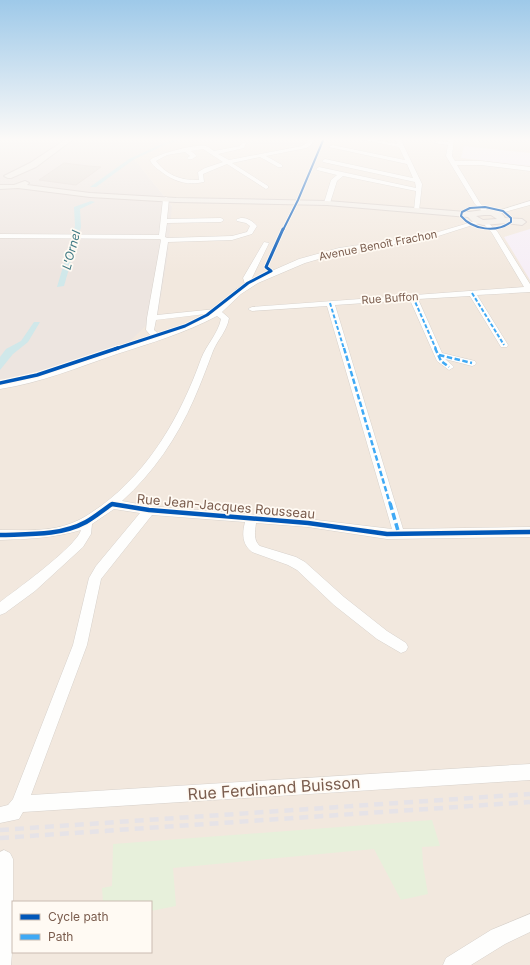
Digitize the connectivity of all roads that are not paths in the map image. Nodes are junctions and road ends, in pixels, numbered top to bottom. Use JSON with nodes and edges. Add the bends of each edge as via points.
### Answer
{"nodes":[{"id":1,"x":20,"y":183,"type":"edge"},
{"id":2,"x":33,"y":183,"type":"edge"},
{"id":3,"x":260,"y":183,"type":"edge"},
{"id":4,"x":333,"y":183,"type":"edge"},
{"id":5,"x":382,"y":183,"type":"edge"},
{"id":6,"x":418,"y":183,"type":"edge"},
{"id":7,"x":465,"y":183,"type":"edge"},
{"id":8,"x":0,"y":187,"type":"edge"},
{"id":9,"x":15,"y":187,"type":"junction"},
{"id":10,"x":266,"y":187,"type":"dead end"},
{"id":11,"x":41,"y":188,"type":"junction"},
{"id":12,"x":419,"y":190,"type":"junction"},
{"id":13,"x":0,"y":194,"type":"edge"},
{"id":14,"x":166,"y":199,"type":"junction"},
{"id":15,"x":327,"y":203,"type":"junction"},
{"id":16,"x":530,"y":203,"type":"edge"},
{"id":17,"x":417,"y":210,"type":"junction"},
{"id":18,"x":486,"y":218,"type":"junction"},
{"id":19,"x":221,"y":220,"type":"dead end"},
{"id":20,"x":239,"y":220,"type":"dead end"},
{"id":21,"x":163,"y":221,"type":"junction"},
{"id":22,"x":526,"y":222,"type":"edge"},
{"id":23,"x":196,"y":230,"type":"junction"},
{"id":24,"x":0,"y":236,"type":"edge"},
{"id":25,"x":163,"y":239,"type":"junction"},
{"id":26,"x":266,"y":243,"type":"dead end"},
{"id":27,"x":249,"y":284,"type":"junction"},
{"id":28,"x":530,"y":290,"type":"edge"},
{"id":29,"x":472,"y":293,"type":"junction"},
{"id":30,"x":414,"y":297,"type":"junction"},
{"id":31,"x":330,"y":303,"type":"junction"},
{"id":32,"x":252,"y":309,"type":"dead end"},
{"id":33,"x":218,"y":312,"type":"junction"},
{"id":34,"x":151,"y":318,"type":"junction"},
{"id":35,"x":208,"y":318,"type":"junction"},
{"id":36,"x":222,"y":332,"type":"junction"},
{"id":37,"x":158,"y":338,"type":"junction"},
{"id":38,"x":504,"y":345,"type":"dead end"},
{"id":39,"x":439,"y":354,"type":"junction"},
{"id":40,"x":472,"y":363,"type":"dead end"},
{"id":41,"x":449,"y":367,"type":"dead end"},
{"id":42,"x":0,"y":386,"type":"edge"},
{"id":43,"x":112,"y":504,"type":"junction"},
{"id":44,"x":149,"y":510,"type":"junction"},
{"id":45,"x":251,"y":519,"type":"junction"},
{"id":46,"x":86,"y":522,"type":"junction"},
{"id":47,"x":530,"y":532,"type":"edge"},
{"id":48,"x":400,"y":534,"type":"junction"},
{"id":49,"x":0,"y":535,"type":"edge"},
{"id":50,"x":0,"y":609,"type":"edge"},
{"id":51,"x":401,"y":647,"type":"dead end"},
{"id":52,"x":530,"y":772,"type":"edge"},
{"id":53,"x":11,"y":811,"type":"edge"},
{"id":54,"x":4,"y":859,"type":"dead end"},
{"id":55,"x":530,"y":923,"type":"edge"},
{"id":56,"x":2,"y":965,"type":"edge"},
{"id":57,"x":453,"y":965,"type":"edge"}],
"edges":[{"from":1,"to":9,"type":"main road"},
{"from":2,"to":11,"type":"main road"},
{"from":3,"to":10,"type":"street"},
{"from":4,"to":15,"type":"street"},
{"from":5,"to":12,"type":"street"},
{"from":6,"to":12,"type":"street"},
{"from":7,"to":18,"type":"street"},
{"from":8,"to":9,"type":"main road"},
{"from":9,"to":11,"type":"main road"},
{"from":9,"to":13,"type":"main road"},
{"from":11,"to":14,"type":"main road","via":[[78,194]]},
{"from":12,"to":17,"type":"street"},
{"from":14,"to":15,"type":"main road"},
{"from":14,"to":21,"type":"street"},
{"from":15,"to":17,"type":"main road"},
{"from":16,"to":18,"type":"street","name":"Avenue Benoît Frachon"},
{"from":17,"to":18,"type":"main road"},
{"from":18,"to":22,"type":"main road"},
{"from":18,"to":27,"type":"street","name":"Avenue Benoît Frachon","via":[[429,237],[328,253],[278,270]]},
{"from":18,"to":28,"type":"street"},
{"from":19,"to":23,"type":"street"},
{"from":20,"to":23,"type":"street","via":[[248,221],[254,226],[250,232],[239,237]]},
{"from":21,"to":23,"type":"street"},
{"from":21,"to":25,"type":"street"},
{"from":23,"to":25,"type":"street"},
{"from":24,"to":25,"type":"street"},
{"from":25,"to":34,"type":"street","via":[[162,259]]},
{"from":26,"to":27,"type":"street","via":[[248,278]]},
{"from":27,"to":33,"type":"street","name":"Avenue Benoît Frachon"},
{"from":28,"to":29,"type":"street","name":"Rue Buffon"},
{"from":29,"to":30,"type":"street","name":"Rue Buffon"},
{"from":29,"to":38,"type":"street"},
{"from":30,"to":31,"type":"street","name":"Rue Buffon"},
{"from":30,"to":39,"type":"street"},
{"from":31,"to":32,"type":"street","name":"Rue Buffon"},
{"from":31,"to":48,"type":"street"},
{"from":33,"to":34,"type":"street"},
{"from":33,"to":35,"type":"street","name":"Avenue Benoît Frachon"},
{"from":33,"to":36,"type":"street","via":[[225,318]]},
{"from":34,"to":37,"type":"street","via":[[150,330]]},
{"from":35,"to":36,"type":"street","via":[[216,322]]},
{"from":35,"to":37,"type":"street","name":"Avenue Benoît Frachon"},
{"from":36,"to":43,"type":"street","via":[[210,348],[197,383],[168,440],[141,477]]},
{"from":37,"to":42,"type":"street","name":"Avenue Benoît Frachon","via":[[50,374]]},
{"from":39,"to":40,"type":"street"},
{"from":39,"to":41,"type":"street"},
{"from":43,"to":44,"type":"street","name":"Rue Jean-Jacques Rousseau"},
{"from":43,"to":46,"type":"street"},
{"from":44,"to":45,"type":"street","name":"Rue Jean-Jacques Rousseau"},
{"from":44,"to":53,"type":"street","via":[[95,578],[80,645]]},
{"from":45,"to":48,"type":"street","name":"Rue Jean-Jacques Rousseau"},
{"from":45,"to":51,"type":"street","name":"Rue Jean-Jacques Rousseau","via":[[248,540],[256,550],[301,566],[338,601]]},
{"from":46,"to":49,"type":"street","via":[[46,534]]},
{"from":46,"to":50,"type":"street","via":[[87,529],[79,544],[30,588]]},
{"from":47,"to":48,"type":"street","name":"Rue Jean-Jacques Rousseau"},
{"from":52,"to":53,"type":"street","name":"Rue Ferdinand Buisson"},
{"from":54,"to":56,"type":"street"},
{"from":55,"to":57,"type":"street","via":[[498,937]]}]}
